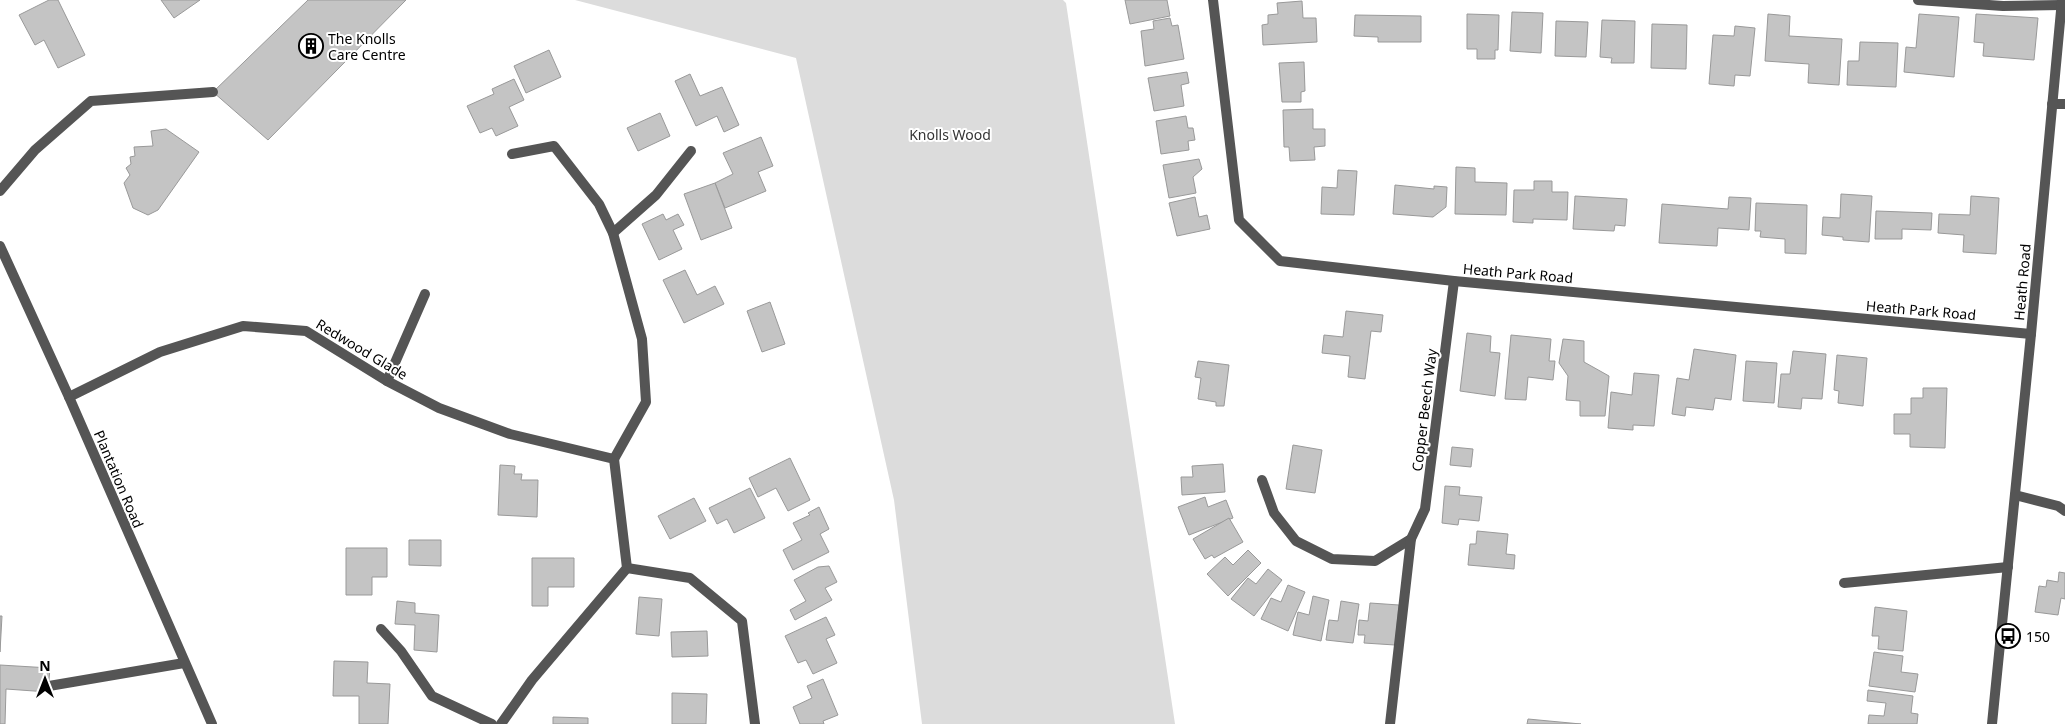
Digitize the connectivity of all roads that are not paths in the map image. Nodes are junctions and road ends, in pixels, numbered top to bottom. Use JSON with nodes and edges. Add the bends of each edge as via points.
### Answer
{"nodes":[{"id":1,"x":1213,"y":0,"type":"edge"},
{"id":2,"x":1918,"y":0,"type":"edge"},
{"id":3,"x":2062,"y":2,"type":"edge"},
{"id":4,"x":213,"y":92,"type":"dead end"},
{"id":5,"x":2052,"y":104,"type":"junction"},
{"id":6,"x":2065,"y":104,"type":"edge"},
{"id":7,"x":691,"y":151,"type":"dead end"},
{"id":8,"x":512,"y":154,"type":"dead end"},
{"id":9,"x":0,"y":191,"type":"edge"},
{"id":10,"x":613,"y":233,"type":"junction"},
{"id":11,"x":0,"y":246,"type":"edge"},
{"id":12,"x":1454,"y":281,"type":"junction"},
{"id":13,"x":425,"y":294,"type":"dead end"},
{"id":14,"x":2031,"y":334,"type":"junction"},
{"id":15,"x":387,"y":381,"type":"junction"},
{"id":16,"x":68,"y":397,"type":"junction"},
{"id":17,"x":614,"y":459,"type":"junction"},
{"id":18,"x":1262,"y":480,"type":"dead end"},
{"id":19,"x":2015,"y":494,"type":"junction"},
{"id":20,"x":2065,"y":511,"type":"edge"},
{"id":21,"x":1411,"y":539,"type":"junction"},
{"id":22,"x":2008,"y":567,"type":"junction"},
{"id":23,"x":627,"y":568,"type":"junction"},
{"id":24,"x":1844,"y":583,"type":"dead end"},
{"id":25,"x":381,"y":629,"type":"dead end"},
{"id":26,"x":184,"y":663,"type":"junction"},
{"id":27,"x":49,"y":686,"type":"dead end"},
{"id":28,"x":212,"y":724,"type":"edge"},
{"id":29,"x":492,"y":724,"type":"edge"},
{"id":30,"x":501,"y":724,"type":"edge"},
{"id":31,"x":755,"y":724,"type":"edge"},
{"id":32,"x":1390,"y":724,"type":"edge"},
{"id":33,"x":1992,"y":724,"type":"edge"}],
"edges":[{"from":1,"to":12,"type":"street","name":"Heath Park Road","via":[[1239,220],[1280,260]]},
{"from":2,"to":3,"type":"street","via":[[2002,6]]},
{"from":3,"to":5,"type":"street","name":"Heath Road"},
{"from":4,"to":9,"type":"street","via":[[91,101],[35,150]]},
{"from":5,"to":6,"type":"street"},
{"from":5,"to":14,"type":"street","name":"Heath Road"},
{"from":7,"to":10,"type":"street","via":[[656,195]]},
{"from":8,"to":10,"type":"street","via":[[554,146],[599,204]]},
{"from":10,"to":17,"type":"street","via":[[642,338],[646,402]]},
{"from":11,"to":16,"type":"street","name":"Plantation Road"},
{"from":12,"to":14,"type":"street","name":"Heath Park Road"},
{"from":12,"to":21,"type":"street","name":"Copper Beech Way","via":[[1425,509]]},
{"from":13,"to":15,"type":"street"},
{"from":14,"to":19,"type":"street","name":"Heath Road"},
{"from":15,"to":16,"type":"street","name":"Redwood Glade","via":[[306,331],[243,326],[160,352]]},
{"from":15,"to":17,"type":"street","name":"Redwood Glade","via":[[439,408],[510,434]]},
{"from":16,"to":26,"type":"street","name":"Plantation Road"},
{"from":17,"to":23,"type":"street"},
{"from":18,"to":21,"type":"street","via":[[1274,513],[1296,541],[1332,559],[1375,561]]},
{"from":19,"to":20,"type":"street"},
{"from":19,"to":22,"type":"street","name":"Heath Road"},
{"from":21,"to":32,"type":"street","name":"Copper Beech Way"},
{"from":22,"to":24,"type":"street"},
{"from":22,"to":33,"type":"street","name":"Heath Road"},
{"from":23,"to":30,"type":"street","via":[[532,680]]},
{"from":23,"to":31,"type":"street","via":[[690,578],[742,621]]},
{"from":25,"to":29,"type":"street","via":[[401,651],[432,696]]},
{"from":26,"to":27,"type":"street"},
{"from":26,"to":28,"type":"street","name":"Plantation Road"}]}
